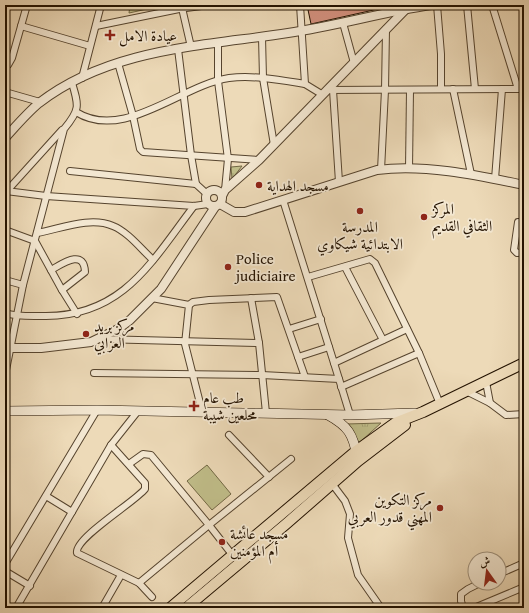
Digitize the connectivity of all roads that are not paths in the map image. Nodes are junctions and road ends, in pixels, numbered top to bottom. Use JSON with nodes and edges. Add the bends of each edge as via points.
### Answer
{"nodes":[{"id":1,"x":27,"y":5,"type":"edge"},
{"id":2,"x":100,"y":5,"type":"edge"},
{"id":3,"x":201,"y":5,"type":"edge"},
{"id":4,"x":300,"y":5,"type":"edge"},
{"id":5,"x":431,"y":5,"type":"edge"},
{"id":6,"x":437,"y":5,"type":"edge"},
{"id":7,"x":467,"y":5,"type":"edge"},
{"id":8,"x":492,"y":5,"type":"edge"},
{"id":9,"x":182,"y":7,"type":"edge"},
{"id":10,"x":407,"y":7,"type":"edge"},
{"id":11,"x":343,"y":23,"type":"junction"},
{"id":12,"x":21,"y":26,"type":"junction"},
{"id":13,"x":96,"y":26,"type":"junction"},
{"id":14,"x":303,"y":30,"type":"junction"},
{"id":15,"x":386,"y":30,"type":"junction"},
{"id":16,"x":262,"y":37,"type":"junction"},
{"id":17,"x":218,"y":43,"type":"junction"},
{"id":18,"x":90,"y":46,"type":"junction"},
{"id":19,"x":191,"y":47,"type":"junction"},
{"id":20,"x":178,"y":49,"type":"junction"},
{"id":21,"x":118,"y":63,"type":"junction"},
{"id":22,"x":354,"y":63,"type":"junction"},
{"id":23,"x":5,"y":66,"type":"edge"},
{"id":24,"x":82,"y":78,"type":"junction"},
{"id":25,"x":263,"y":78,"type":"junction"},
{"id":26,"x":218,"y":81,"type":"junction"},
{"id":27,"x":72,"y":82,"type":"junction"},
{"id":28,"x":305,"y":84,"type":"junction"},
{"id":29,"x":441,"y":89,"type":"junction"},
{"id":30,"x":453,"y":89,"type":"junction"},
{"id":31,"x":475,"y":89,"type":"junction"},
{"id":32,"x":502,"y":89,"type":"junction"},
{"id":33,"x":521,"y":89,"type":"edge"},
{"id":34,"x":385,"y":90,"type":"junction"},
{"id":35,"x":410,"y":90,"type":"junction"},
{"id":36,"x":5,"y":92,"type":"edge"},
{"id":37,"x":328,"y":92,"type":"junction"},
{"id":38,"x":184,"y":94,"type":"junction"},
{"id":39,"x":40,"y":102,"type":"junction"},
{"id":40,"x":76,"y":112,"type":"junction"},
{"id":41,"x":133,"y":116,"type":"junction"},
{"id":42,"x":64,"y":129,"type":"junction"},
{"id":43,"x":6,"y":135,"type":"edge"},
{"id":44,"x":274,"y":145,"type":"junction"},
{"id":45,"x":191,"y":155,"type":"junction"},
{"id":46,"x":228,"y":159,"type":"junction"},
{"id":47,"x":259,"y":160,"type":"junction"},
{"id":48,"x":409,"y":169,"type":"junction"},
{"id":49,"x":381,"y":170,"type":"junction"},
{"id":50,"x":70,"y":171,"type":"dead end"},
{"id":51,"x":471,"y":174,"type":"junction"},
{"id":52,"x":495,"y":179,"type":"junction"},
{"id":53,"x":339,"y":182,"type":"junction"},
{"id":54,"x":196,"y":184,"type":"junction"},
{"id":55,"x":524,"y":185,"type":"edge"},
{"id":56,"x":6,"y":192,"type":"edge"},
{"id":57,"x":208,"y":194,"type":"junction"},
{"id":58,"x":46,"y":196,"type":"junction"},
{"id":59,"x":218,"y":200,"type":"junction"},
{"id":60,"x":283,"y":200,"type":"junction"},
{"id":61,"x":194,"y":206,"type":"junction"},
{"id":62,"x":518,"y":222,"type":"dead end"},
{"id":63,"x":5,"y":230,"type":"edge"},
{"id":64,"x":37,"y":234,"type":"junction"},
{"id":65,"x":35,"y":241,"type":"junction"},
{"id":66,"x":524,"y":252,"type":"edge"},
{"id":67,"x":153,"y":260,"type":"junction"},
{"id":68,"x":345,"y":267,"type":"junction"},
{"id":69,"x":51,"y":270,"type":"junction"},
{"id":70,"x":308,"y":277,"type":"junction"},
{"id":71,"x":5,"y":280,"type":"edge"},
{"id":72,"x":23,"y":285,"type":"junction"},
{"id":73,"x":62,"y":290,"type":"junction"},
{"id":74,"x":152,"y":298,"type":"junction"},
{"id":75,"x":251,"y":298,"type":"junction"},
{"id":76,"x":189,"y":305,"type":"junction"},
{"id":77,"x":5,"y":314,"type":"edge"},
{"id":78,"x":77,"y":314,"type":"junction"},
{"id":79,"x":17,"y":316,"type":"junction"},
{"id":80,"x":321,"y":319,"type":"junction"},
{"id":81,"x":289,"y":329,"type":"junction"},
{"id":82,"x":407,"y":329,"type":"junction"},
{"id":83,"x":99,"y":340,"type":"junction"},
{"id":84,"x":383,"y":340,"type":"junction"},
{"id":85,"x":185,"y":341,"type":"junction"},
{"id":86,"x":259,"y":343,"type":"junction"},
{"id":87,"x":329,"y":347,"type":"junction"},
{"id":88,"x":7,"y":348,"type":"edge"},
{"id":89,"x":419,"y":353,"type":"junction"},
{"id":90,"x":298,"y":357,"type":"junction"},
{"id":91,"x":524,"y":363,"type":"edge"},
{"id":92,"x":334,"y":364,"type":"junction"},
{"id":93,"x":94,"y":373,"type":"dead end"},
{"id":94,"x":192,"y":374,"type":"junction"},
{"id":95,"x":262,"y":375,"type":"junction"},
{"id":96,"x":5,"y":376,"type":"edge"},
{"id":97,"x":305,"y":377,"type":"junction"},
{"id":98,"x":339,"y":379,"type":"junction"},
{"id":99,"x":486,"y":382,"type":"junction"},
{"id":100,"x":341,"y":387,"type":"junction"},
{"id":101,"x":466,"y":391,"type":"junction"},
{"id":102,"x":490,"y":403,"type":"junction"},
{"id":103,"x":440,"y":404,"type":"junction"},
{"id":104,"x":524,"y":409,"type":"edge"},
{"id":105,"x":96,"y":410,"type":"junction"},
{"id":106,"x":138,"y":410,"type":"junction"},
{"id":107,"x":5,"y":411,"type":"edge"},
{"id":108,"x":202,"y":411,"type":"junction"},
{"id":109,"x":423,"y":412,"type":"junction"},
{"id":110,"x":266,"y":413,"type":"junction"},
{"id":111,"x":524,"y":414,"type":"edge"},
{"id":112,"x":327,"y":415,"type":"junction"},
{"id":113,"x":350,"y":415,"type":"junction"},
{"id":114,"x":510,"y":416,"type":"junction"},
{"id":115,"x":229,"y":435,"type":"dead end"},
{"id":116,"x":111,"y":445,"type":"junction"},
{"id":117,"x":357,"y":456,"type":"junction"},
{"id":118,"x":291,"y":459,"type":"dead end"},
{"id":119,"x":129,"y":464,"type":"junction"},
{"id":120,"x":269,"y":477,"type":"junction"},
{"id":121,"x":333,"y":485,"type":"junction"},
{"id":122,"x":46,"y":496,"type":"junction"},
{"id":123,"x":72,"y":512,"type":"junction"},
{"id":124,"x":283,"y":520,"type":"junction"},
{"id":125,"x":209,"y":525,"type":"junction"},
{"id":126,"x":233,"y":555,"type":"junction"},
{"id":127,"x":524,"y":563,"type":"edge"},
{"id":128,"x":5,"y":564,"type":"edge"},
{"id":129,"x":240,"y":564,"type":"junction"},
{"id":130,"x":507,"y":570,"type":"edge"},
{"id":131,"x":5,"y":571,"type":"edge"},
{"id":132,"x":121,"y":576,"type":"junction"},
{"id":133,"x":139,"y":583,"type":"junction"},
{"id":134,"x":30,"y":586,"type":"junction"},
{"id":135,"x":524,"y":587,"type":"edge"},
{"id":136,"x":467,"y":590,"type":"edge"},
{"id":137,"x":152,"y":598,"type":"dead end"},
{"id":138,"x":524,"y":602,"type":"edge"},
{"id":139,"x":16,"y":608,"type":"edge"},
{"id":140,"x":102,"y":608,"type":"edge"},
{"id":141,"x":170,"y":608,"type":"edge"},
{"id":142,"x":186,"y":608,"type":"edge"},
{"id":143,"x":381,"y":608,"type":"edge"},
{"id":144,"x":463,"y":608,"type":"edge"},
{"id":145,"x":474,"y":608,"type":"edge"},
{"id":146,"x":522,"y":608,"type":"edge"}],
"edges":[{"from":1,"to":12,"type":"street"},
{"from":2,"to":13,"type":"street"},
{"from":3,"to":9,"type":"street"},
{"from":4,"to":14,"type":"street"},
{"from":5,"to":10,"type":"street"},
{"from":6,"to":29,"type":"street"},
{"from":7,"to":31,"type":"street"},
{"from":8,"to":33,"type":"street"},
{"from":9,"to":13,"type":"street"},
{"from":9,"to":19,"type":"street"},
{"from":10,"to":11,"type":"street"},
{"from":10,"to":15,"type":"street"},
{"from":11,"to":14,"type":"street"},
{"from":11,"to":22,"type":"street"},
{"from":12,"to":18,"type":"street"},
{"from":12,"to":23,"type":"street","via":[[11,62]]},
{"from":13,"to":18,"type":"street"},
{"from":14,"to":16,"type":"street"},
{"from":14,"to":28,"type":"street"},
{"from":15,"to":22,"type":"street"},
{"from":15,"to":34,"type":"street"},
{"from":16,"to":17,"type":"street"},
{"from":16,"to":25,"type":"street"},
{"from":17,"to":19,"type":"street"},
{"from":17,"to":26,"type":"street"},
{"from":18,"to":24,"type":"street"},
{"from":19,"to":20,"type":"street"},
{"from":20,"to":21,"type":"street"},
{"from":20,"to":38,"type":"street"},
{"from":21,"to":24,"type":"street"},
{"from":21,"to":41,"type":"street"},
{"from":22,"to":37,"type":"street"},
{"from":24,"to":27,"type":"street"},
{"from":25,"to":26,"type":"street","via":[[230,78]]},
{"from":25,"to":28,"type":"street"},
{"from":25,"to":44,"type":"street"},
{"from":26,"to":38,"type":"street"},
{"from":26,"to":46,"type":"street"},
{"from":27,"to":39,"type":"street"},
{"from":27,"to":40,"type":"street","via":[[78,102]]},
{"from":28,"to":37,"type":"street"},
{"from":29,"to":30,"type":"street"},
{"from":29,"to":35,"type":"street"},
{"from":30,"to":31,"type":"street"},
{"from":30,"to":51,"type":"street"},
{"from":31,"to":32,"type":"street"},
{"from":32,"to":33,"type":"street"},
{"from":32,"to":52,"type":"street"},
{"from":34,"to":35,"type":"street"},
{"from":34,"to":37,"type":"street"},
{"from":34,"to":49,"type":"street"},
{"from":35,"to":48,"type":"street"},
{"from":36,"to":39,"type":"street"},
{"from":37,"to":44,"type":"street"},
{"from":37,"to":53,"type":"street"},
{"from":38,"to":41,"type":"street"},
{"from":38,"to":45,"type":"street"},
{"from":39,"to":43,"type":"street"},
{"from":40,"to":41,"type":"street","via":[[91,119]]},
{"from":40,"to":42,"type":"street"},
{"from":41,"to":45,"type":"street","via":[[140,149],[143,152]]},
{"from":42,"to":56,"type":"street"},
{"from":42,"to":58,"type":"street"},
{"from":44,"to":47,"type":"street"},
{"from":45,"to":46,"type":"street"},
{"from":45,"to":54,"type":"street"},
{"from":46,"to":47,"type":"street"},
{"from":46,"to":59,"type":"street"},
{"from":47,"to":59,"type":"street"},
{"from":48,"to":49,"type":"street"},
{"from":48,"to":51,"type":"street"},
{"from":49,"to":53,"type":"street"},
{"from":50,"to":54,"type":"street"},
{"from":51,"to":52,"type":"street"},
{"from":52,"to":55,"type":"street"},
{"from":53,"to":60,"type":"street"},
{"from":54,"to":57,"type":"street"},
{"from":56,"to":58,"type":"street"},
{"from":57,"to":59,"type":"street","via":[[206,199]]},
{"from":57,"to":59,"type":"street","via":[[217,191]]},
{"from":58,"to":61,"type":"street"},
{"from":58,"to":64,"type":"street"},
{"from":59,"to":60,"type":"street","via":[[228,210],[240,213]]},
{"from":59,"to":61,"type":"street"},
{"from":59,"to":74,"type":"street","via":[[161,289]]},
{"from":60,"to":70,"type":"street"},
{"from":61,"to":67,"type":"street"},
{"from":62,"to":66,"type":"street","via":[[514,250],[517,253]]},
{"from":63,"to":65,"type":"street"},
{"from":64,"to":65,"type":"street"},
{"from":64,"to":67,"type":"street","via":[[99,222],[119,230]]},
{"from":65,"to":69,"type":"street"},
{"from":65,"to":72,"type":"street"},
{"from":67,"to":78,"type":"street","via":[[139,277],[113,299]]},
{"from":68,"to":70,"type":"street"},
{"from":68,"to":82,"type":"street","via":[[370,259],[375,262]]},
{"from":68,"to":84,"type":"street"},
{"from":69,"to":73,"type":"street"},
{"from":69,"to":73,"type":"street","via":[[74,259],[82,262],[85,272]]},
{"from":70,"to":80,"type":"street"},
{"from":71,"to":72,"type":"street"},
{"from":72,"to":79,"type":"street"},
{"from":73,"to":78,"type":"street"},
{"from":74,"to":76,"type":"street"},
{"from":74,"to":83,"type":"street","via":[[130,320]]},
{"from":75,"to":76,"type":"street","via":[[209,300]]},
{"from":75,"to":81,"type":"street","via":[[272,295],[279,298]]},
{"from":75,"to":86,"type":"street"},
{"from":76,"to":85,"type":"street"},
{"from":77,"to":79,"type":"street"},
{"from":78,"to":79,"type":"street"},
{"from":79,"to":88,"type":"street"},
{"from":80,"to":81,"type":"street"},
{"from":80,"to":87,"type":"street"},
{"from":81,"to":90,"type":"street"},
{"from":82,"to":84,"type":"street"},
{"from":82,"to":89,"type":"street"},
{"from":83,"to":85,"type":"street"},
{"from":83,"to":88,"type":"street","via":[[41,348]]},
{"from":84,"to":92,"type":"street"},
{"from":85,"to":86,"type":"street"},
{"from":85,"to":94,"type":"street"},
{"from":86,"to":95,"type":"street"},
{"from":87,"to":90,"type":"street"},
{"from":87,"to":92,"type":"street"},
{"from":88,"to":96,"type":"street"},
{"from":89,"to":100,"type":"street"},
{"from":89,"to":103,"type":"street"},
{"from":90,"to":97,"type":"street"},
{"from":91,"to":99,"type":"main road"},
{"from":92,"to":98,"type":"street"},
{"from":93,"to":94,"type":"street"},
{"from":94,"to":95,"type":"street"},
{"from":94,"to":108,"type":"street"},
{"from":95,"to":97,"type":"street"},
{"from":95,"to":110,"type":"street"},
{"from":97,"to":98,"type":"street"},
{"from":98,"to":100,"type":"street"},
{"from":99,"to":101,"type":"main road"},
{"from":99,"to":102,"type":"street"},
{"from":100,"to":113,"type":"street"},
{"from":101,"to":102,"type":"street"},
{"from":101,"to":103,"type":"main road"},
{"from":102,"to":114,"type":"street","via":[[502,414]]},
{"from":103,"to":109,"type":"main road"},
{"from":104,"to":114,"type":"street"},
{"from":105,"to":106,"type":"main road"},
{"from":105,"to":107,"type":"main road"},
{"from":105,"to":122,"type":"street"},
{"from":106,"to":108,"type":"main road"},
{"from":106,"to":116,"type":"street"},
{"from":108,"to":110,"type":"main road"},
{"from":109,"to":113,"type":"main road"},
{"from":109,"to":117,"type":"main road","via":[[395,424]]},
{"from":110,"to":112,"type":"main road"},
{"from":111,"to":114,"type":"street"},
{"from":112,"to":113,"type":"main road"},
{"from":112,"to":117,"type":"main road","via":[[346,427]]},
{"from":115,"to":120,"type":"street"},
{"from":116,"to":119,"type":"street"},
{"from":116,"to":123,"type":"street"},
{"from":117,"to":121,"type":"main road"},
{"from":117,"to":124,"type":"main road"},
{"from":118,"to":120,"type":"street"},
{"from":119,"to":125,"type":"street","via":[[143,454],[151,455]]},
{"from":119,"to":132,"type":"street","via":[[145,483],[145,489],[100,526],[79,545],[77,550],[79,555]]},
{"from":120,"to":125,"type":"street"},
{"from":121,"to":124,"type":"main road"},
{"from":121,"to":143,"type":"street","via":[[345,501],[350,514],[348,538],[358,575]]},
{"from":122,"to":123,"type":"street"},
{"from":122,"to":128,"type":"street"},
{"from":123,"to":134,"type":"street"},
{"from":124,"to":126,"type":"main road"},
{"from":124,"to":129,"type":"main road"},
{"from":125,"to":126,"type":"street"},
{"from":125,"to":133,"type":"street"},
{"from":126,"to":129,"type":"street"},
{"from":126,"to":141,"type":"main road"},
{"from":127,"to":130,"type":"street"},
{"from":129,"to":142,"type":"main road"},
{"from":131,"to":134,"type":"street"},
{"from":132,"to":133,"type":"street"},
{"from":132,"to":140,"type":"street"},
{"from":133,"to":137,"type":"street"},
{"from":134,"to":139,"type":"street"},
{"from":135,"to":145,"type":"street"},
{"from":136,"to":144,"type":"street","via":[[462,594]]},
{"from":138,"to":146,"type":"street"}]}
